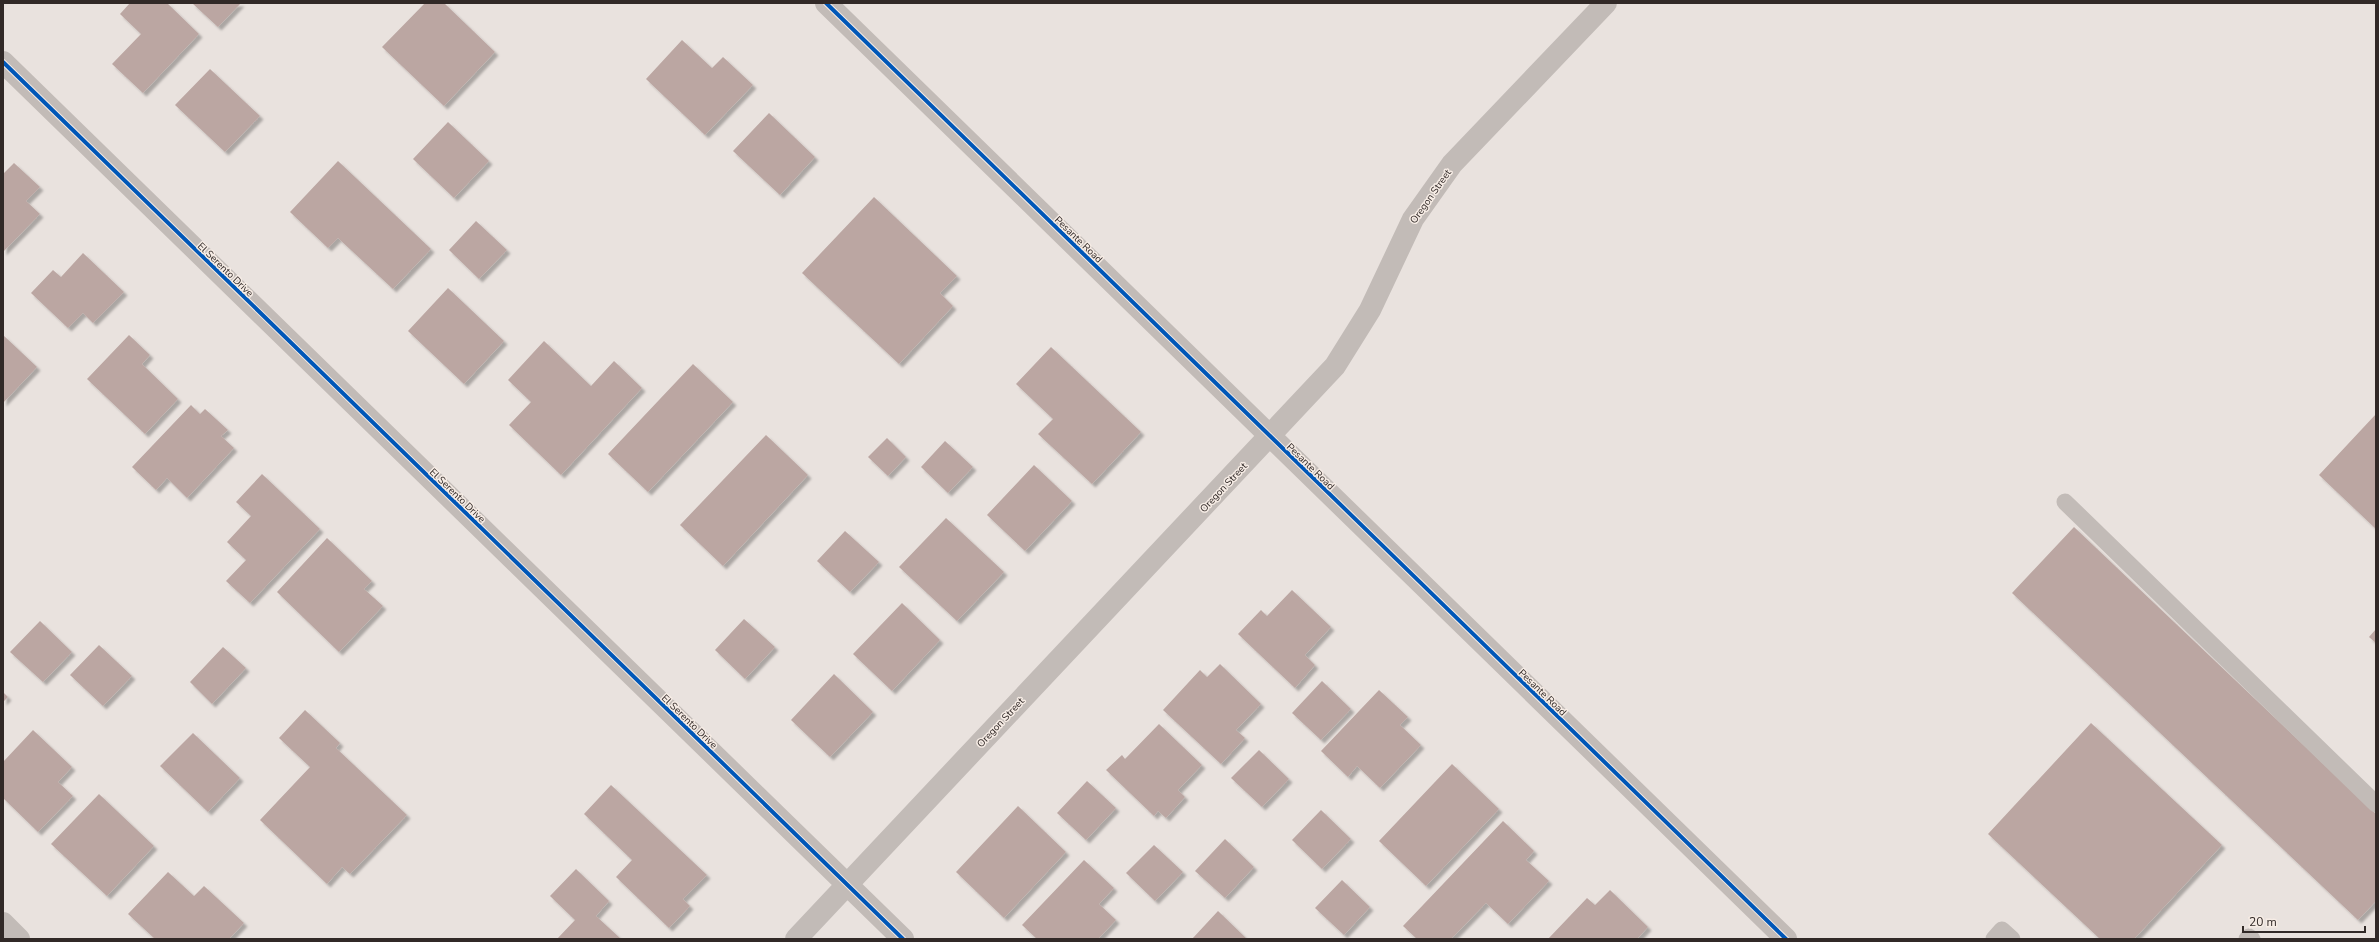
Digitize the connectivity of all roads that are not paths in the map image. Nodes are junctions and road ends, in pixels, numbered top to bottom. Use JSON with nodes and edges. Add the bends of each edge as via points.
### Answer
{"nodes":[{"id":1,"x":826,"y":3,"type":"edge"},
{"id":2,"x":1606,"y":3,"type":"edge"},
{"id":3,"x":3,"y":62,"type":"edge"},
{"id":4,"x":1270,"y":437,"type":"junction"},
{"id":5,"x":2065,"y":502,"type":"dead end"},
{"id":6,"x":2376,"y":804,"type":"edge"},
{"id":7,"x":847,"y":885,"type":"junction"},
{"id":8,"x":3,"y":923,"type":"edge"},
{"id":9,"x":19,"y":939,"type":"edge"},
{"id":10,"x":796,"y":939,"type":"edge"},
{"id":11,"x":903,"y":939,"type":"edge"},
{"id":12,"x":1786,"y":939,"type":"edge"},
{"id":13,"x":1994,"y":939,"type":"edge"},
{"id":14,"x":2012,"y":939,"type":"edge"},
{"id":15,"x":2247,"y":939,"type":"edge"},
{"id":16,"x":2252,"y":939,"type":"edge"}],
"edges":[{"from":1,"to":4,"type":"street","name":"Pesante Road"},
{"from":2,"to":4,"type":"street","name":"Oregon Street","via":[[1452,164],[1413,218],[1370,310],[1335,366]]},
{"from":3,"to":7,"type":"street","name":"El Serento Drive"},
{"from":4,"to":7,"type":"street","name":"Oregon Street"},
{"from":4,"to":12,"type":"street","name":"Pesante Road"},
{"from":5,"to":6,"type":"lane"},
{"from":7,"to":10,"type":"street","name":"Oregon Street"},
{"from":7,"to":11,"type":"street","name":"El Serento Drive"},
{"from":8,"to":9,"type":"street"},
{"from":13,"to":14,"type":"lane","via":[[2002,930]]},
{"from":15,"to":16,"type":"lane"}]}
